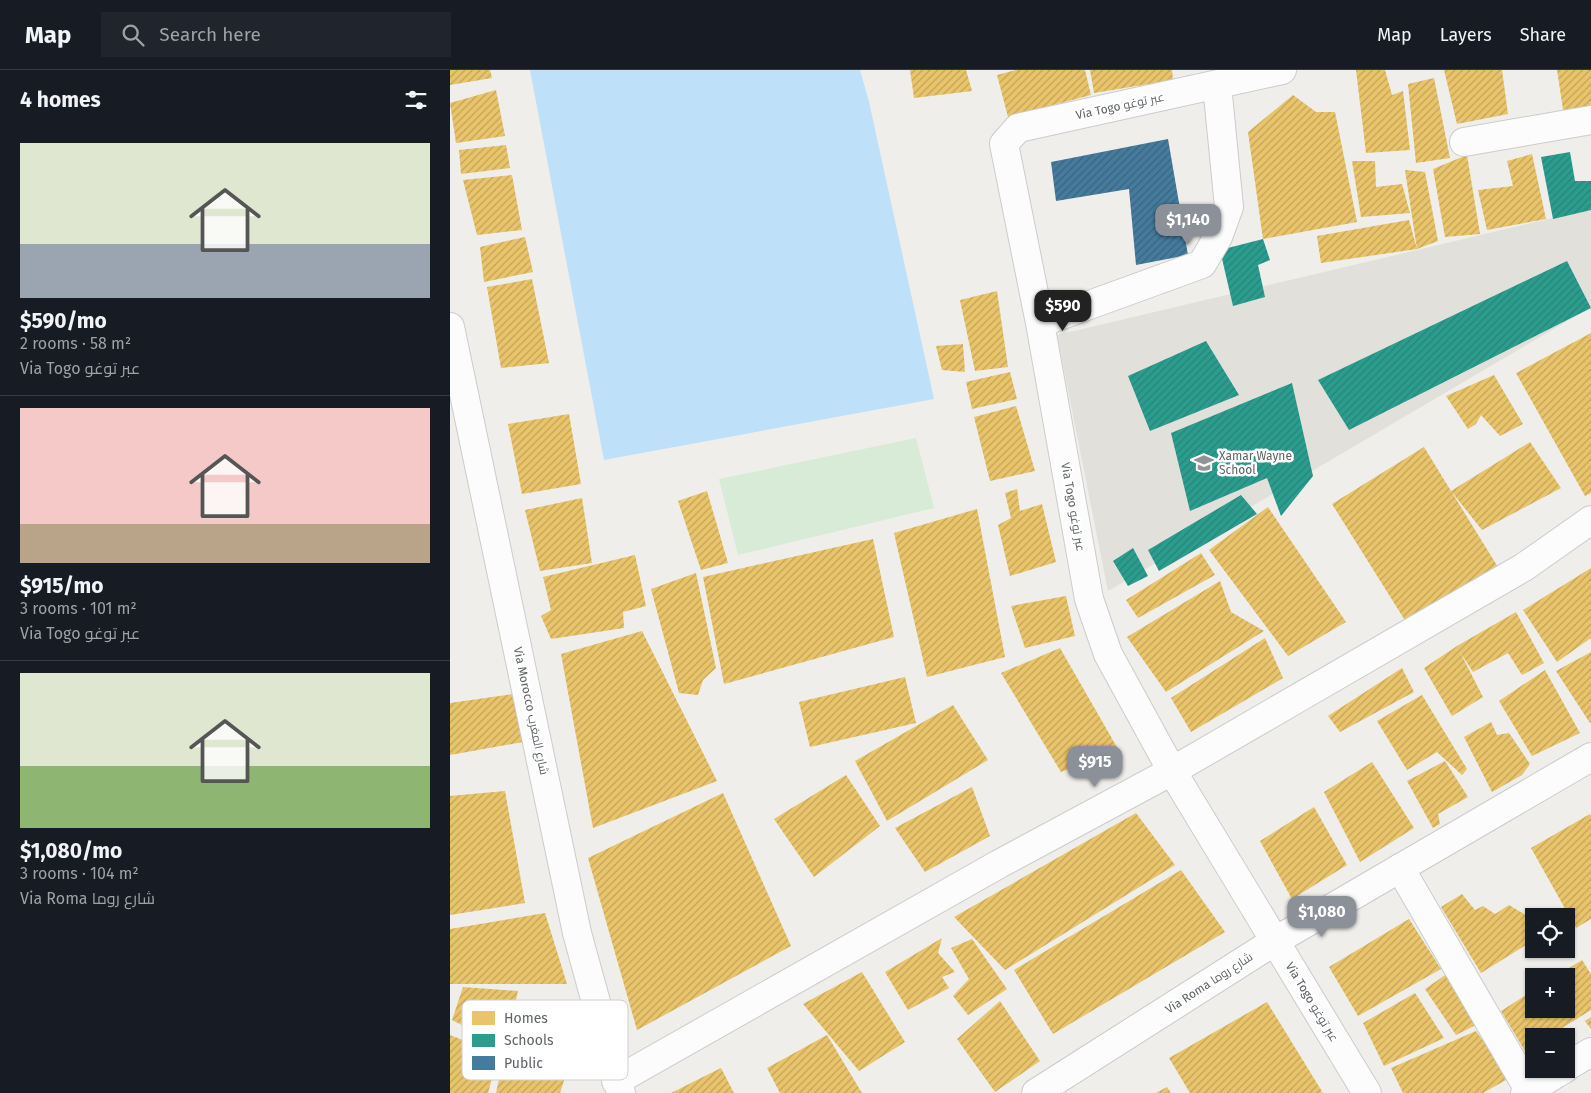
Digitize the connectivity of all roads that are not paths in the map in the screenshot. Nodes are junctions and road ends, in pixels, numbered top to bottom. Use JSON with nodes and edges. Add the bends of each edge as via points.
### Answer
{"nodes":[{"id":1,"x":1282,"y":70,"type":"edge"},
{"id":2,"x":1217,"y":85,"type":"junction"},
{"id":3,"x":1591,"y":120,"type":"edge"},
{"id":4,"x":1464,"y":142,"type":"dead end"},
{"id":5,"x":1040,"y":323,"type":"junction"},
{"id":6,"x":450,"y":327,"type":"edge"},
{"id":7,"x":1591,"y":520,"type":"edge"},
{"id":8,"x":1591,"y":757,"type":"edge"},
{"id":9,"x":1172,"y":771,"type":"junction"},
{"id":10,"x":1400,"y":868,"type":"junction"},
{"id":11,"x":1275,"y":941,"type":"junction"},
{"id":12,"x":595,"y":1000,"type":"edge"},
{"id":13,"x":1591,"y":1052,"type":"edge"},
{"id":14,"x":1575,"y":1062,"type":"edge"},
{"id":15,"x":1549,"y":1078,"type":"edge"},
{"id":16,"x":619,"y":1087,"type":"edge"},
{"id":17,"x":1527,"y":1092,"type":"edge"},
{"id":18,"x":1036,"y":1093,"type":"edge"},
{"id":19,"x":1367,"y":1093,"type":"edge"}],
"edges":[{"from":1,"to":2,"type":"street","name":"Via Togo عبر توغو"},
{"from":2,"to":5,"type":"street","via":[[1228,206],[1218,238],[1202,264]]},
{"from":2,"to":5,"type":"street","name":"Via Togo عبر توغو","via":[[1018,128],[1004,144]]},
{"from":3,"to":4,"type":"street"},
{"from":5,"to":9,"type":"street","name":"Via Togo عبر توغو","via":[[1089,600],[1108,654]]},
{"from":6,"to":12,"type":"street","name":"Via Morocco شارع المغرب","via":[[577,933]]},
{"from":7,"to":9,"type":"street","via":[[1524,567]]},
{"from":8,"to":10,"type":"street","name":"Via Roma شارع روما"},
{"from":9,"to":11,"type":"street","name":"Via Togo عبر توغو"},
{"from":9,"to":16,"type":"street","via":[[999,864]]},
{"from":10,"to":11,"type":"street","name":"Via Roma شارع روما"},
{"from":10,"to":17,"type":"street"},
{"from":11,"to":18,"type":"street","name":"Via Roma شارع روما"},
{"from":11,"to":19,"type":"street","name":"Via Togo عبر توغو"},
{"from":13,"to":14,"type":"street"},
{"from":15,"to":17,"type":"street"}]}
